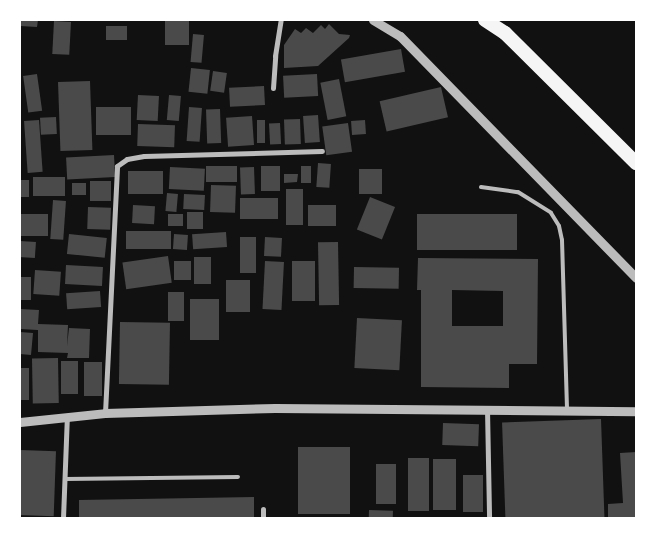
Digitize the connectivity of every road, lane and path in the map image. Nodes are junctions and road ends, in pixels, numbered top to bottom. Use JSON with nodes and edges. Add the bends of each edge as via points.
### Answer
{"nodes":[{"id":1,"x":281,"y":20,"type":"edge"},
{"id":2,"x":373,"y":20,"type":"edge"},
{"id":3,"x":485,"y":20,"type":"edge"},
{"id":4,"x":273,"y":88,"type":"dead end"},
{"id":5,"x":322,"y":151,"type":"dead end"},
{"id":6,"x":636,"y":163,"type":"edge"},
{"id":7,"x":481,"y":187,"type":"dead end"},
{"id":8,"x":636,"y":278,"type":"edge"},
{"id":9,"x":486,"y":409,"type":"junction"},
{"id":10,"x":567,"y":411,"type":"junction"},
{"id":11,"x":636,"y":411,"type":"edge"},
{"id":12,"x":105,"y":413,"type":"junction"},
{"id":13,"x":67,"y":415,"type":"junction"},
{"id":14,"x":20,"y":422,"type":"edge"},
{"id":15,"x":238,"y":477,"type":"dead end"},
{"id":16,"x":65,"y":478,"type":"junction"},
{"id":17,"x":263,"y":509,"type":"dead end"},
{"id":18,"x":63,"y":518,"type":"edge"},
{"id":19,"x":263,"y":518,"type":"edge"},
{"id":20,"x":489,"y":518,"type":"edge"}],
"edges":[{"from":1,"to":4,"type":"street"},
{"from":2,"to":8,"type":"street","via":[[400,36]]},
{"from":3,"to":6,"type":"highway","via":[[505,33]]},
{"from":5,"to":12,"type":"street","via":[[144,156],[127,159],[117,166]]},
{"from":7,"to":10,"type":"lane","via":[[518,192],[551,213],[559,226]]},
{"from":9,"to":10,"type":"street"},
{"from":9,"to":12,"type":"street","via":[[275,408]]},
{"from":9,"to":20,"type":"street"},
{"from":10,"to":11,"type":"street"},
{"from":12,"to":13,"type":"street"},
{"from":13,"to":14,"type":"street"},
{"from":13,"to":16,"type":"street"},
{"from":15,"to":16,"type":"lane"},
{"from":16,"to":18,"type":"street"},
{"from":17,"to":19,"type":"street"}]}
